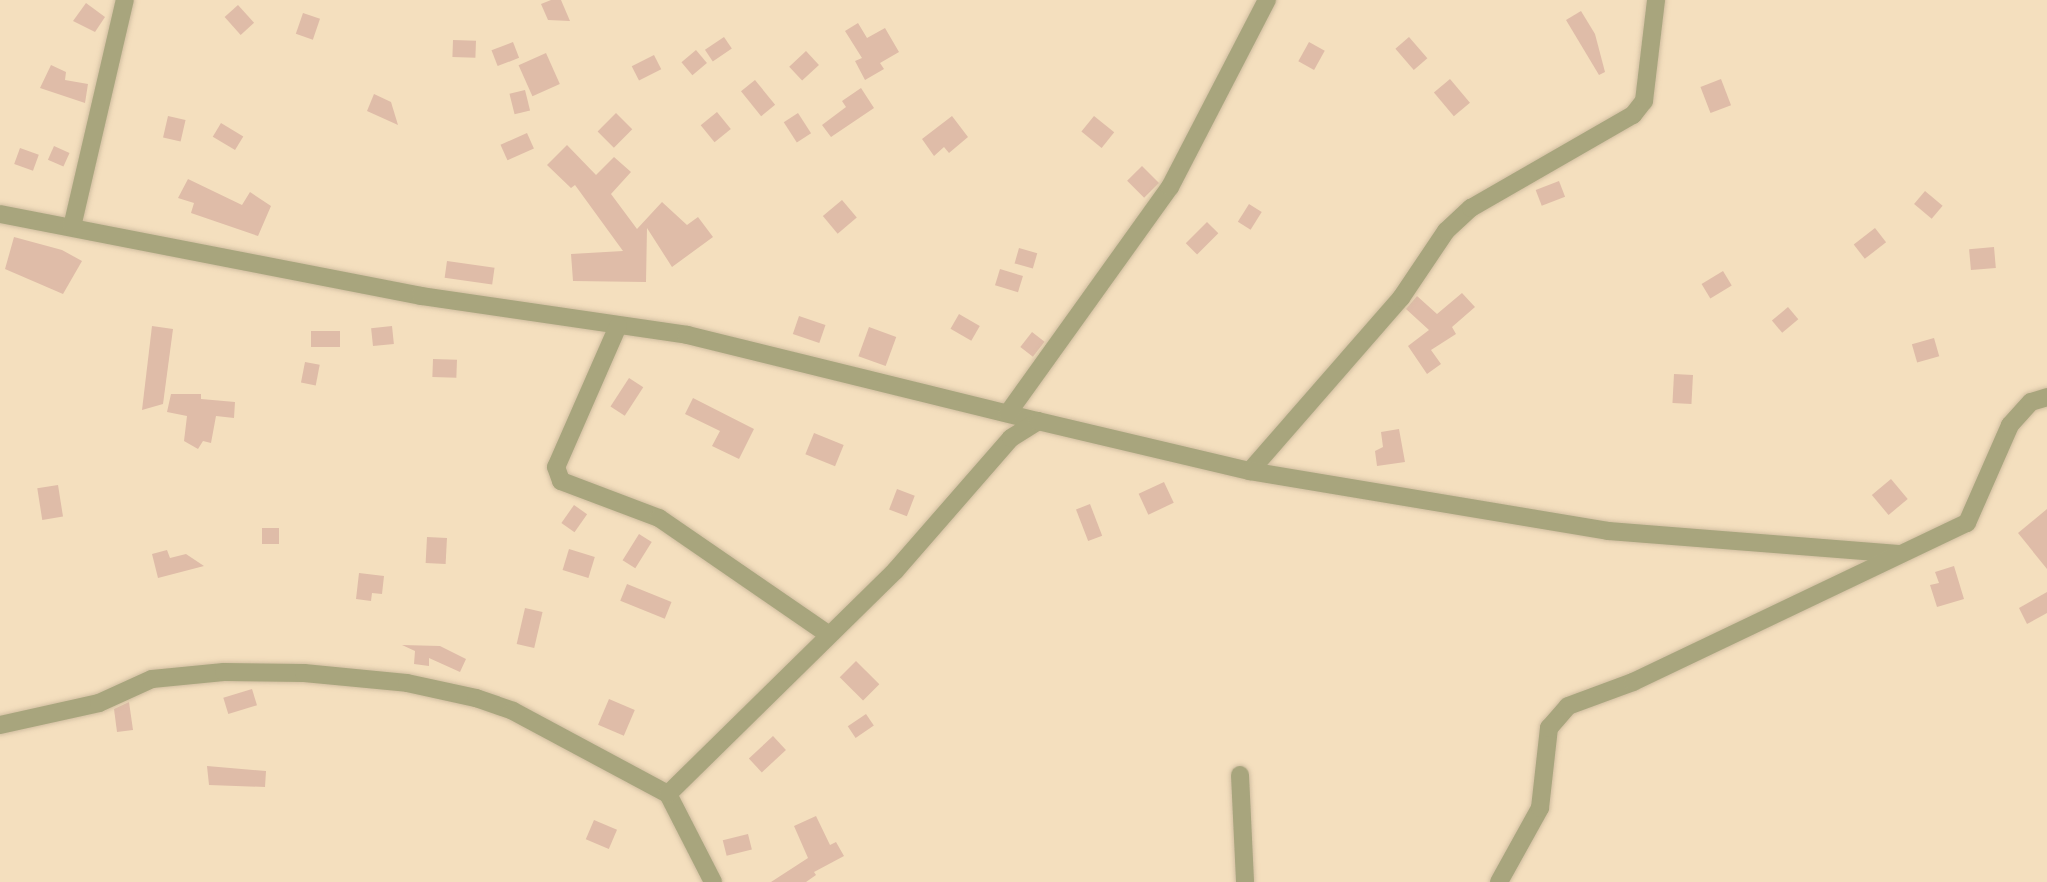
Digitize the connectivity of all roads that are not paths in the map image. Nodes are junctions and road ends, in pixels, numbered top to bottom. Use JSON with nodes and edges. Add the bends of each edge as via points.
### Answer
{"nodes":[{"id":1,"x":125,"y":0,"type":"edge"},
{"id":2,"x":1268,"y":0,"type":"edge"},
{"id":3,"x":1656,"y":0,"type":"edge"},
{"id":4,"x":0,"y":214,"type":"edge"},
{"id":5,"x":72,"y":227,"type":"junction"},
{"id":6,"x":618,"y":326,"type":"junction"},
{"id":7,"x":2047,"y":397,"type":"edge"},
{"id":8,"x":1008,"y":413,"type":"junction"},
{"id":9,"x":1038,"y":421,"type":"junction"},
{"id":10,"x":1250,"y":471,"type":"junction"},
{"id":11,"x":1899,"y":554,"type":"junction"},
{"id":12,"x":828,"y":634,"type":"junction"},
{"id":13,"x":0,"y":725,"type":"edge"},
{"id":14,"x":1240,"y":775,"type":"dead end"},
{"id":15,"x":668,"y":794,"type":"junction"},
{"id":16,"x":713,"y":882,"type":"edge"},
{"id":17,"x":1245,"y":882,"type":"edge"},
{"id":18,"x":1499,"y":882,"type":"edge"}],
"edges":[{"from":1,"to":5,"type":"street"},
{"from":2,"to":8,"type":"street","via":[[1170,187]]},
{"from":3,"to":10,"type":"street","via":[[1644,101],[1633,115],[1471,208],[1454,223],[1401,298]]},
{"from":4,"to":5,"type":"street"},
{"from":5,"to":6,"type":"street","via":[[421,296]]},
{"from":6,"to":8,"type":"street","via":[[687,335]]},
{"from":6,"to":12,"type":"street","via":[[556,467],[561,481],[659,518]]},
{"from":7,"to":11,"type":"street","via":[[2031,402],[2010,425],[1967,523]]},
{"from":8,"to":9,"type":"street"},
{"from":9,"to":10,"type":"street"},
{"from":9,"to":12,"type":"street","via":[[1011,438],[895,571]]},
{"from":10,"to":11,"type":"street","via":[[1608,531]]},
{"from":11,"to":18,"type":"street","via":[[1633,682],[1568,706],[1549,728],[1540,808]]},
{"from":12,"to":15,"type":"street"},
{"from":13,"to":15,"type":"street","via":[[99,703],[152,679],[266,672],[407,683],[513,711]]},
{"from":14,"to":17,"type":"street"},
{"from":15,"to":16,"type":"street"}]}
